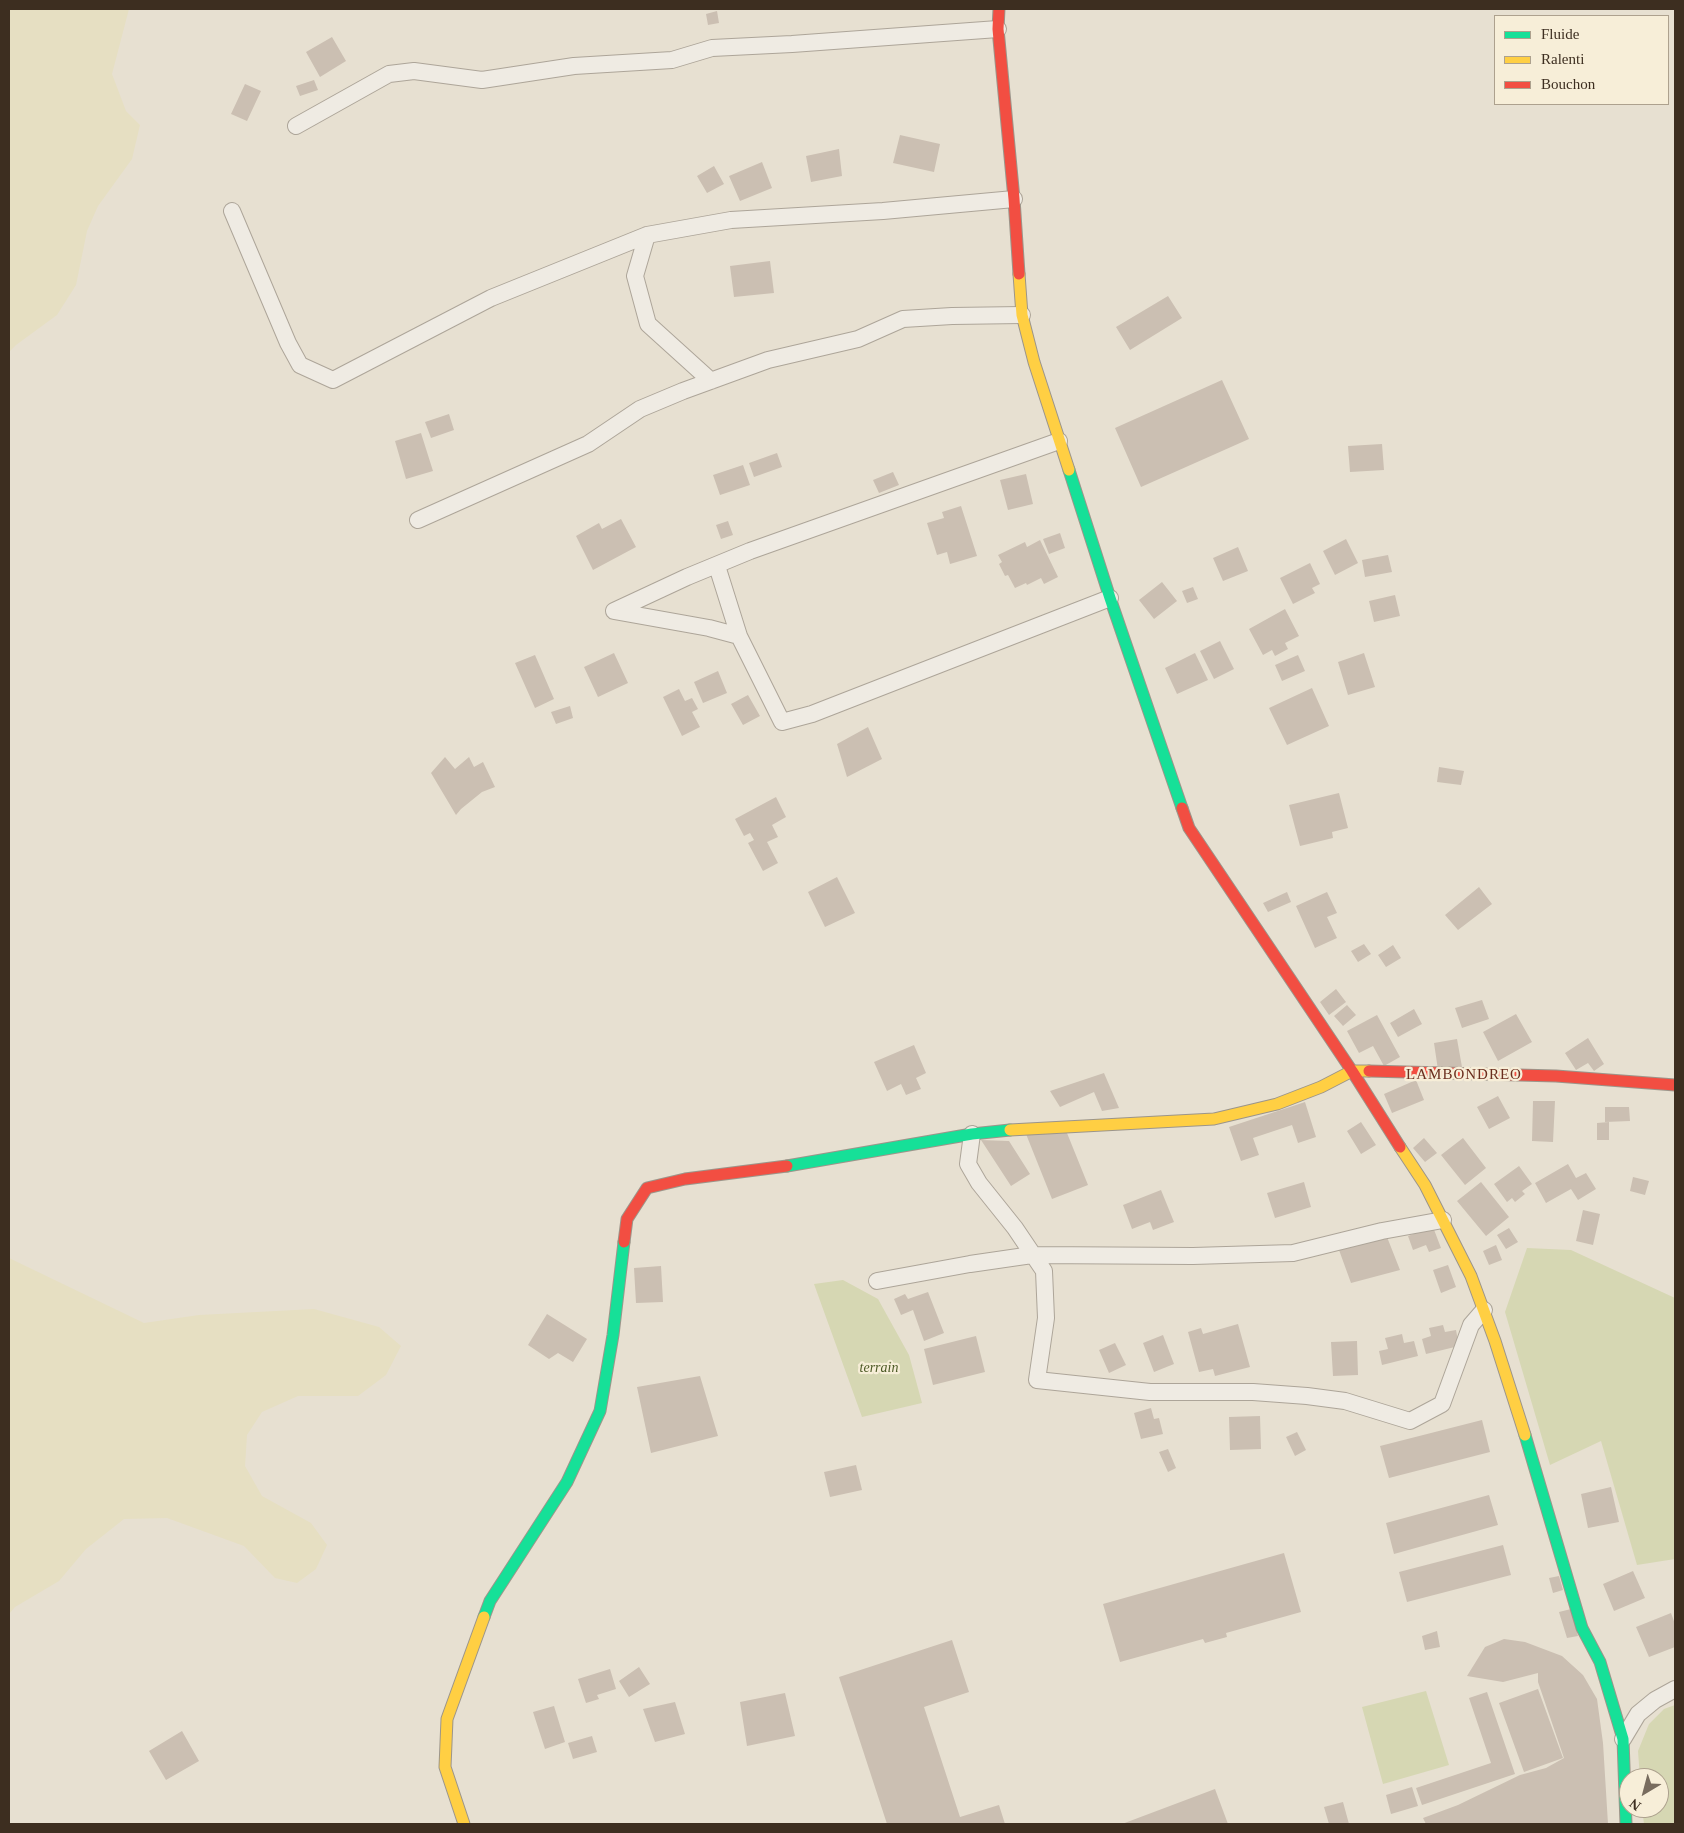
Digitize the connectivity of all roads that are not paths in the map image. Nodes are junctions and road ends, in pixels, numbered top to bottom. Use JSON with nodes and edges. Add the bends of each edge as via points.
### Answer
{"nodes":[{"id":1,"x":999,"y":9,"type":"edge"},
{"id":2,"x":998,"y":29,"type":"junction"},
{"id":3,"x":296,"y":126,"type":"dead end"},
{"id":4,"x":1014,"y":199,"type":"junction"},
{"id":5,"x":232,"y":210,"type":"dead end"},
{"id":6,"x":648,"y":235,"type":"junction"},
{"id":7,"x":1022,"y":315,"type":"junction"},
{"id":8,"x":711,"y":381,"type":"junction"},
{"id":9,"x":1059,"y":441,"type":"junction"},
{"id":10,"x":418,"y":520,"type":"dead end"},
{"id":11,"x":718,"y":566,"type":"junction"},
{"id":12,"x":1110,"y":598,"type":"junction"},
{"id":13,"x":739,"y":636,"type":"junction"},
{"id":14,"x":1352,"y":1071,"type":"junction"},
{"id":15,"x":1675,"y":1085,"type":"edge"},
{"id":16,"x":972,"y":1134,"type":"junction"},
{"id":17,"x":1443,"y":1220,"type":"junction"},
{"id":18,"x":1032,"y":1255,"type":"junction"},
{"id":19,"x":877,"y":1281,"type":"dead end"},
{"id":20,"x":1484,"y":1310,"type":"junction"},
{"id":21,"x":1675,"y":1689,"type":"edge"},
{"id":22,"x":1623,"y":1738,"type":"junction"},
{"id":23,"x":464,"y":1824,"type":"edge"},
{"id":24,"x":1626,"y":1824,"type":"edge"}],
"edges":[{"from":1,"to":2,"type":"street"},
{"from":2,"to":3,"type":"street","via":[[712,48],[672,60],[574,66],[482,80],[414,70],[388,74]]},
{"from":2,"to":4,"type":"street"},
{"from":4,"to":6,"type":"street","via":[[731,220]]},
{"from":4,"to":7,"type":"street"},
{"from":5,"to":6,"type":"street","via":[[288,344],[300,365],[333,380],[491,298]]},
{"from":6,"to":8,"type":"street","via":[[635,276],[648,324]]},
{"from":7,"to":8,"type":"street","via":[[903,319],[858,339],[768,360]]},
{"from":7,"to":9,"type":"street"},
{"from":8,"to":10,"type":"street","via":[[640,409],[588,444]]},
{"from":9,"to":11,"type":"street","via":[[750,551]]},
{"from":9,"to":12,"type":"street"},
{"from":11,"to":13,"type":"street"},
{"from":11,"to":13,"type":"street","via":[[614,611]]},
{"from":12,"to":13,"type":"street","via":[[812,714],[782,722]]},
{"from":12,"to":14,"type":"street","via":[[1189,828]]},
{"from":14,"to":15,"type":"street","via":[[1556,1076]]},
{"from":14,"to":16,"type":"street","via":[[1277,1104],[1214,1119]]},
{"from":14,"to":17,"type":"street","via":[[1425,1185]]},
{"from":16,"to":18,"type":"street","via":[[968,1164]]},
{"from":16,"to":23,"type":"street","via":[[799,1164],[685,1179],[647,1188],[627,1219],[614,1335],[600,1411],[566,1482],[490,1600],[447,1719],[444,1767]]},
{"from":17,"to":18,"type":"street","via":[[1293,1253]]},
{"from":17,"to":20,"type":"street"},
{"from":18,"to":19,"type":"street"},
{"from":18,"to":20,"type":"street","via":[[1044,1272],[1046,1318],[1037,1380],[1150,1392],[1253,1392],[1307,1396],[1346,1401],[1410,1421],[1442,1404],[1471,1325]]},
{"from":20,"to":22,"type":"street","via":[[1535,1464],[1582,1628],[1600,1662]]},
{"from":21,"to":22,"type":"street","via":[[1638,1714]]},
{"from":22,"to":24,"type":"street"}]}
